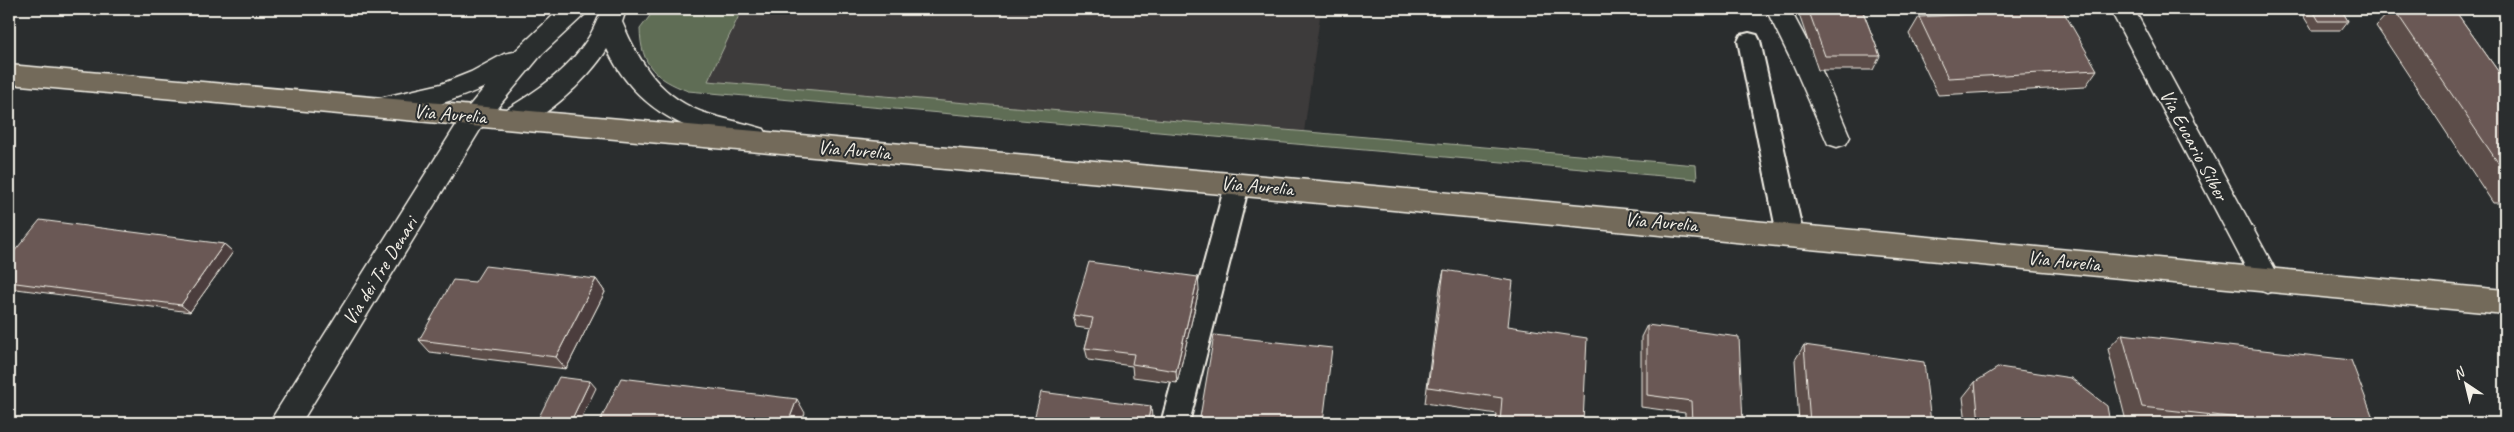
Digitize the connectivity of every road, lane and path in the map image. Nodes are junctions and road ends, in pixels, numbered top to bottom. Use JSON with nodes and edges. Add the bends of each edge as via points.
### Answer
{"nodes":[{"id":1,"x":575,"y":9,"type":"edge"},
{"id":2,"x":1778,"y":9,"type":"edge"},
{"id":3,"x":2122,"y":9,"type":"edge"},
{"id":4,"x":612,"y":16,"type":"edge"},
{"id":5,"x":1748,"y":41,"type":"dead end"},
{"id":6,"x":533,"y":47,"type":"junction"},
{"id":7,"x":9,"y":74,"type":"edge"},
{"id":8,"x":375,"y":108,"type":"junction"},
{"id":9,"x":474,"y":118,"type":"junction"},
{"id":10,"x":511,"y":119,"type":"junction"},
{"id":11,"x":1837,"y":137,"type":"dead end"},
{"id":12,"x":788,"y":144,"type":"junction"},
{"id":13,"x":1237,"y":184,"type":"junction"},
{"id":14,"x":1790,"y":234,"type":"junction"},
{"id":15,"x":2267,"y":281,"type":"junction"},
{"id":16,"x":2505,"y":302,"type":"edge"},
{"id":17,"x":284,"y":423,"type":"edge"},
{"id":18,"x":1175,"y":423,"type":"edge"}],
"edges":[{"from":1,"to":6,"type":"street"},
{"from":2,"to":11,"type":"street"},
{"from":3,"to":15,"type":"street","name":"Via Eucario Silber"},
{"from":4,"to":10,"type":"street","via":[[595,51],[567,82],[544,101]]},
{"from":4,"to":12,"type":"street","via":[[616,44],[628,66],[668,105],[690,118],[716,127]]},
{"from":5,"to":14,"type":"lane"},
{"from":6,"to":8,"type":"street","via":[[494,72],[449,93]]},
{"from":6,"to":9,"type":"street","name":"Via dei Tre Denari"},
{"from":7,"to":8,"type":"main road","name":"Via Aurelia"},
{"from":8,"to":9,"type":"main road","name":"Via Aurelia"},
{"from":9,"to":10,"type":"main road","name":"Via Aurelia"},
{"from":9,"to":17,"type":"street","name":"Via dei Tre Denari"},
{"from":10,"to":12,"type":"main road","name":"Via Aurelia"},
{"from":12,"to":13,"type":"main road","name":"Via Aurelia"},
{"from":13,"to":14,"type":"main road","name":"Via Aurelia"},
{"from":13,"to":18,"type":"lane"},
{"from":14,"to":15,"type":"main road","name":"Via Aurelia"},
{"from":15,"to":16,"type":"main road","name":"Via Aurelia"}]}
